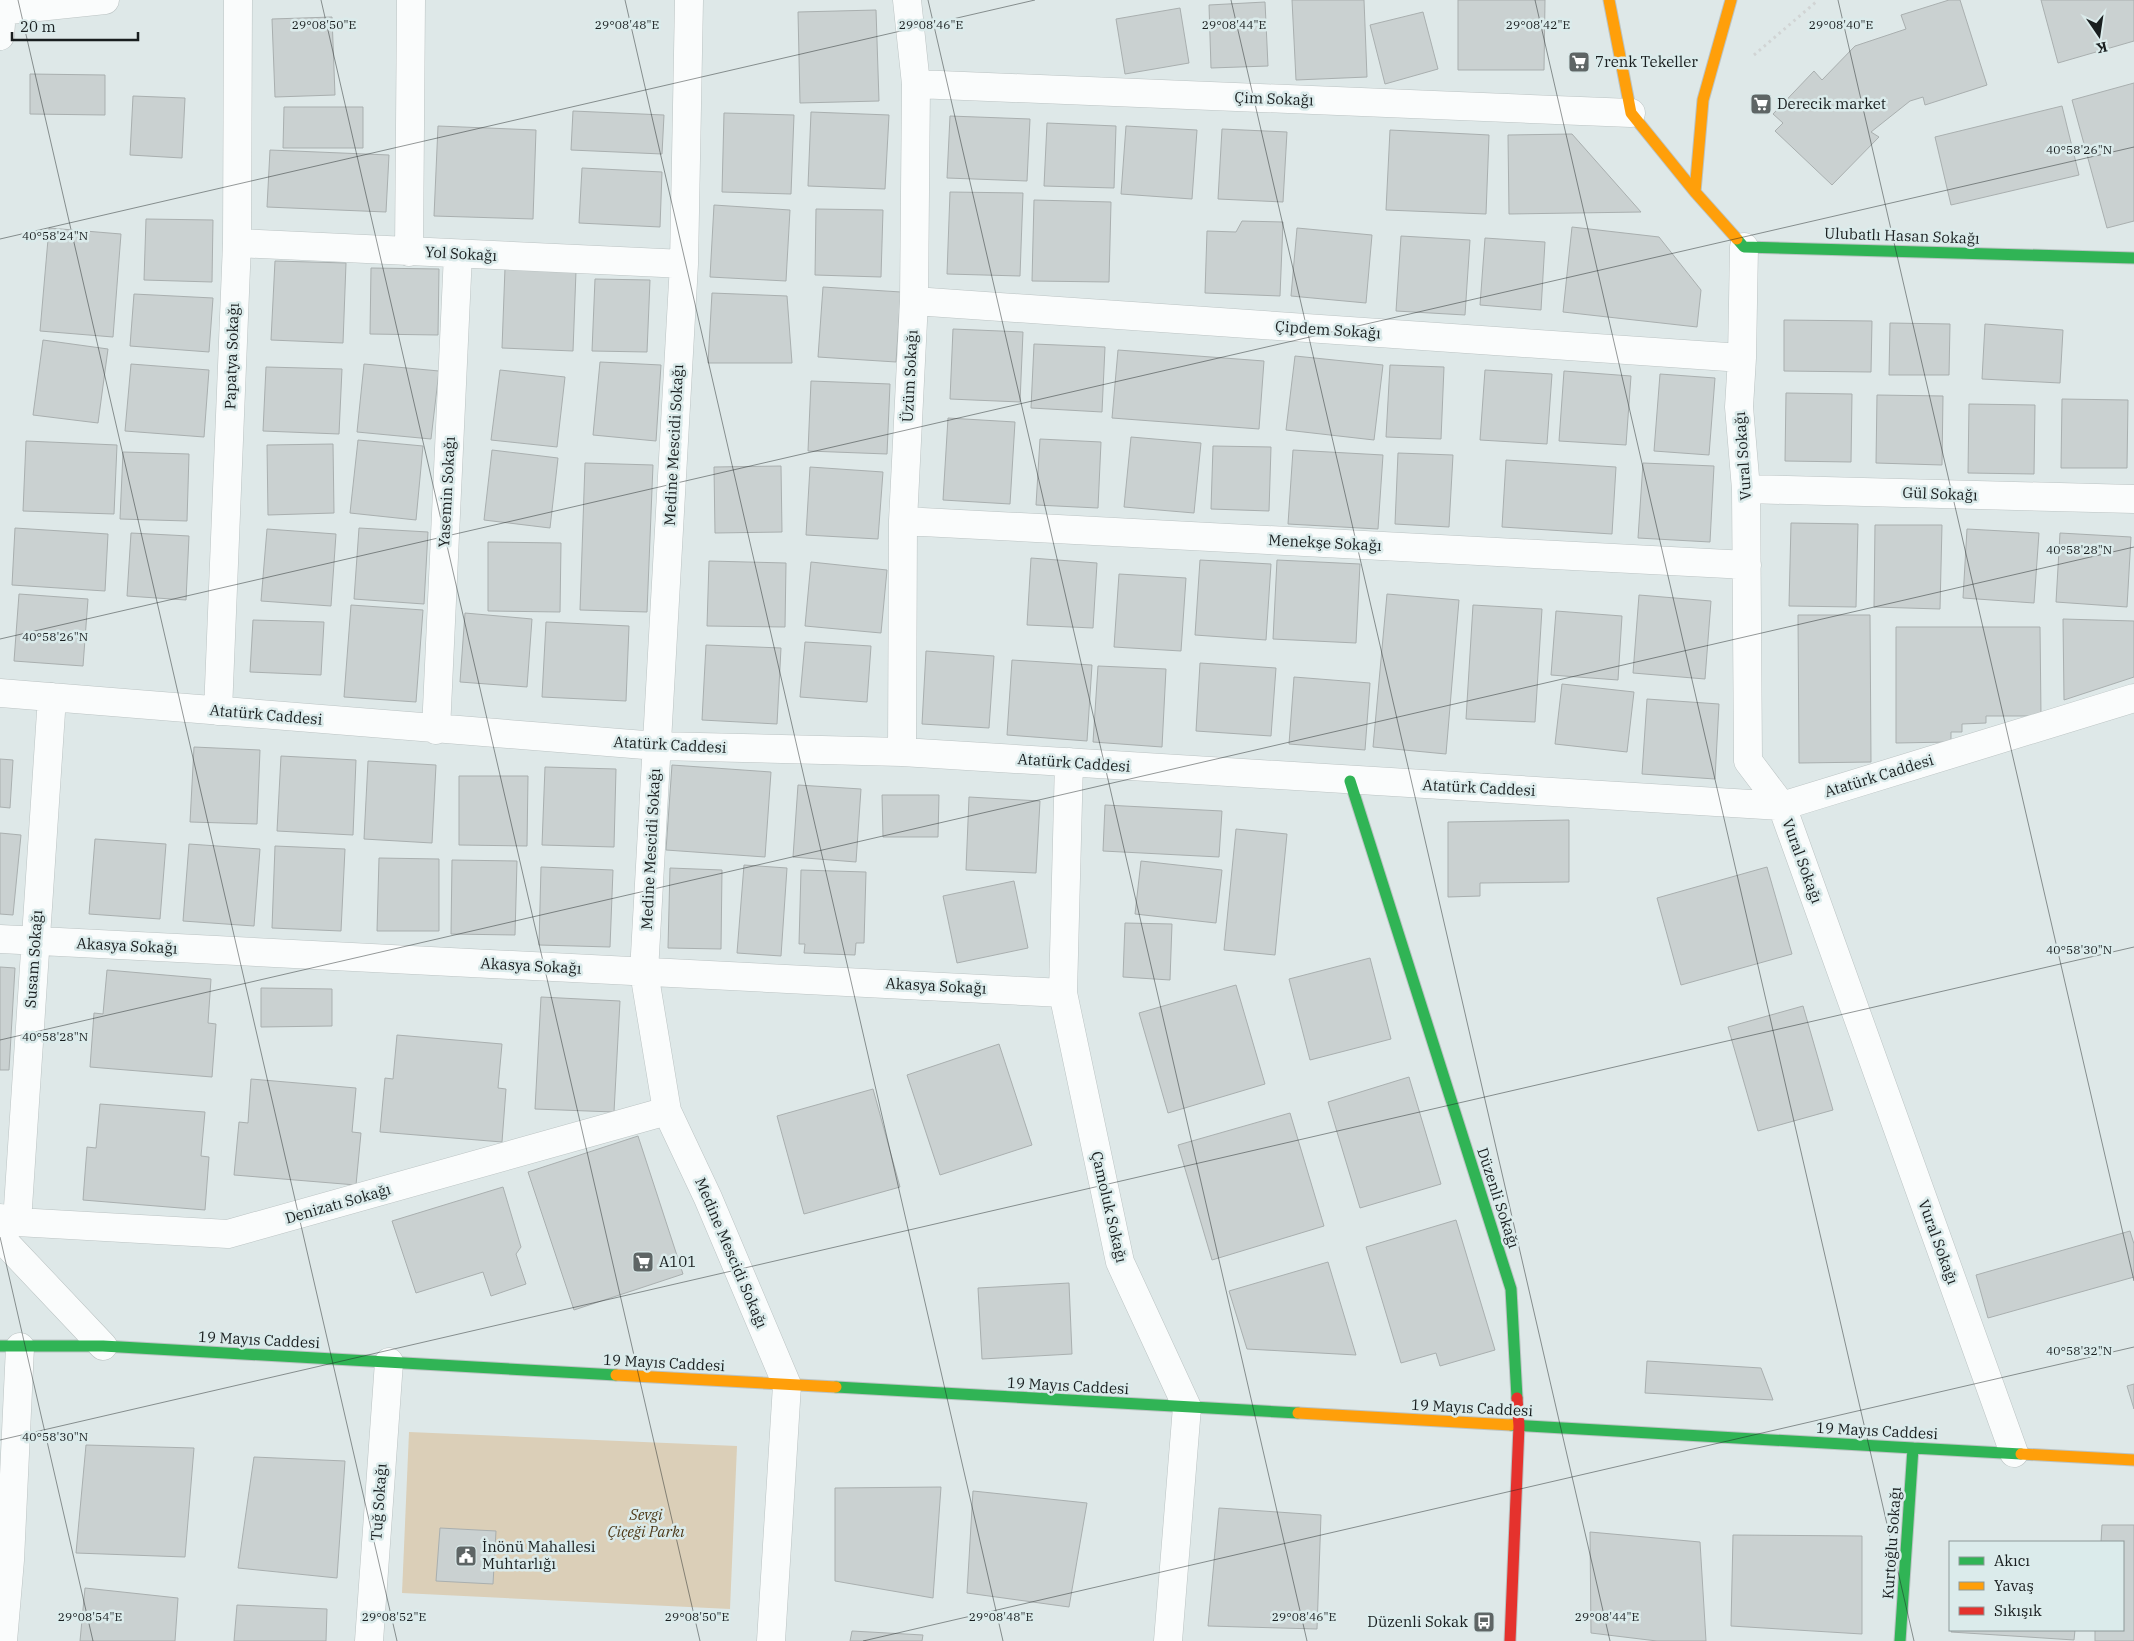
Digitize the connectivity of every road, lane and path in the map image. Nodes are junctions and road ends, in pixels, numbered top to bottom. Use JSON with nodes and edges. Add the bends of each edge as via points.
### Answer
{"nodes":[{"id":1,"x":105,"y":0,"type":"edge"},
{"id":2,"x":238,"y":0,"type":"edge"},
{"id":3,"x":411,"y":0,"type":"edge"},
{"id":4,"x":690,"y":0,"type":"edge"},
{"id":5,"x":908,"y":0,"type":"edge"},
{"id":6,"x":1609,"y":0,"type":"edge"},
{"id":7,"x":1815,"y":0,"type":"edge"},
{"id":8,"x":1736,"y":2,"type":"edge"},
{"id":9,"x":1,"y":19,"type":"edge"},
{"id":10,"x":1752,"y":57,"type":"dead end"},
{"id":11,"x":916,"y":84,"type":"junction"},
{"id":12,"x":1631,"y":113,"type":"junction"},
{"id":13,"x":1695,"y":192,"type":"junction"},
{"id":14,"x":237,"y":243,"type":"junction"},
{"id":15,"x":1744,"y":247,"type":"junction"},
{"id":16,"x":409,"y":252,"type":"junction"},
{"id":17,"x":458,"y":254,"type":"junction"},
{"id":18,"x":2134,"y":258,"type":"edge"},
{"id":19,"x":684,"y":264,"type":"junction"},
{"id":20,"x":914,"y":302,"type":"junction"},
{"id":21,"x":1742,"y":358,"type":"junction"},
{"id":22,"x":1746,"y":489,"type":"junction"},
{"id":23,"x":2134,"y":499,"type":"edge"},
{"id":24,"x":902,"y":521,"type":"junction"},
{"id":25,"x":1746,"y":565,"type":"junction"},
{"id":26,"x":0,"y":694,"type":"edge"},
{"id":27,"x":52,"y":697,"type":"junction"},
{"id":28,"x":2134,"y":698,"type":"edge"},
{"id":29,"x":218,"y":712,"type":"junction"},
{"id":30,"x":436,"y":730,"type":"junction"},
{"id":31,"x":657,"y":746,"type":"junction"},
{"id":32,"x":902,"y":752,"type":"junction"},
{"id":33,"x":1069,"y":762,"type":"junction"},
{"id":34,"x":1350,"y":781,"type":"junction"},
{"id":35,"x":1782,"y":806,"type":"junction"},
{"id":36,"x":0,"y":939,"type":"edge"},
{"id":37,"x":36,"y":941,"type":"junction"},
{"id":38,"x":644,"y":972,"type":"junction"},
{"id":39,"x":1063,"y":993,"type":"junction"},
{"id":40,"x":667,"y":1111,"type":"junction"},
{"id":41,"x":6,"y":1226,"type":"edge"},
{"id":42,"x":10,"y":1346,"type":"edge"},
{"id":43,"x":103,"y":1346,"type":"junction"},
{"id":44,"x":389,"y":1362,"type":"junction"},
{"id":45,"x":787,"y":1385,"type":"junction"},
{"id":46,"x":1187,"y":1407,"type":"junction"},
{"id":47,"x":1519,"y":1426,"type":"junction"},
{"id":48,"x":1913,"y":1448,"type":"junction"},
{"id":49,"x":2014,"y":1453,"type":"junction"},
{"id":50,"x":2134,"y":1460,"type":"edge"},
{"id":51,"x":3,"y":1641,"type":"edge"},
{"id":52,"x":369,"y":1641,"type":"edge"},
{"id":53,"x":771,"y":1641,"type":"edge"},
{"id":54,"x":1168,"y":1641,"type":"edge"},
{"id":55,"x":1510,"y":1641,"type":"edge"},
{"id":56,"x":1900,"y":1641,"type":"edge"}],
"edges":[{"from":1,"to":9,"type":"street"},
{"from":2,"to":14,"type":"street","name":"Papatya Sokağı"},
{"from":3,"to":16,"type":"street"},
{"from":4,"to":19,"type":"street","name":"Medine Mescidi Sokağı"},
{"from":5,"to":11,"type":"street","name":"Üzüm Sokağı"},
{"from":6,"to":12,"type":"street"},
{"from":7,"to":10,"type":"path"},
{"from":8,"to":13,"type":"street","via":[[1710,70],[1703,100]]},
{"from":11,"to":12,"type":"street","name":"Çim Sokağı"},
{"from":11,"to":20,"type":"street","name":"Üzüm Sokağı"},
{"from":12,"to":13,"type":"street"},
{"from":13,"to":15,"type":"street"},
{"from":14,"to":16,"type":"street","name":"Yol Sokağı"},
{"from":14,"to":29,"type":"street","name":"Papatya Sokağı"},
{"from":15,"to":18,"type":"street","name":"Ulubatlı Hasan Sokağı"},
{"from":15,"to":21,"type":"street","name":"Vural Sokağı"},
{"from":16,"to":17,"type":"street","name":"Yol Sokağı"},
{"from":17,"to":19,"type":"street","name":"Yol Sokağı"},
{"from":17,"to":30,"type":"street","name":"Yasemin Sokağı"},
{"from":19,"to":31,"type":"street","name":"Medine Mescidi Sokağı"},
{"from":20,"to":21,"type":"street","name":"Çipdem Sokağı"},
{"from":20,"to":24,"type":"street","name":"Üzüm Sokağı"},
{"from":21,"to":22,"type":"street","name":"Vural Sokağı","via":[[1739,407]]},
{"from":22,"to":23,"type":"street","name":"Gül Sokağı"},
{"from":22,"to":25,"type":"street","name":"Vural Sokağı"},
{"from":24,"to":25,"type":"street","name":"Menekşe Sokağı"},
{"from":24,"to":32,"type":"street","name":"Üzüm Sokağı"},
{"from":25,"to":35,"type":"street","name":"Vural Sokağı","via":[[1748,761]]},
{"from":26,"to":27,"type":"street","name":"Atatürk Caddesi"},
{"from":27,"to":29,"type":"street","name":"Atatürk Caddesi"},
{"from":27,"to":37,"type":"street","name":"Susam Sokağı"},
{"from":28,"to":35,"type":"street","name":"Atatürk Caddesi"},
{"from":29,"to":30,"type":"street","name":"Atatürk Caddesi"},
{"from":30,"to":31,"type":"street","name":"Atatürk Caddesi"},
{"from":31,"to":32,"type":"street","name":"Atatürk Caddesi"},
{"from":31,"to":38,"type":"street","name":"Medine Mescidi Sokağı"},
{"from":32,"to":33,"type":"street","name":"Atatürk Caddesi"},
{"from":33,"to":34,"type":"street","name":"Atatürk Caddesi"},
{"from":33,"to":39,"type":"street","name":"Çamoluk Sokağı"},
{"from":34,"to":35,"type":"street","name":"Atatürk Caddesi"},
{"from":34,"to":47,"type":"street","name":"Düzenli Sokağı","via":[[1511,1289]]},
{"from":35,"to":49,"type":"street","name":"Vural Sokağı"},
{"from":36,"to":37,"type":"street","name":"Akasya Sokağı"},
{"from":37,"to":38,"type":"street","name":"Akasya Sokağı"},
{"from":37,"to":41,"type":"street","name":"Susam Sokağı"},
{"from":38,"to":39,"type":"street","name":"Akasya Sokağı"},
{"from":38,"to":40,"type":"street","name":"Medine Mescidi Sokağı"},
{"from":39,"to":46,"type":"street","name":"Çamoluk Sokağı","via":[[1120,1262]]},
{"from":40,"to":41,"type":"street","name":"Denizatı Sokağı","via":[[228,1234]]},
{"from":40,"to":45,"type":"street","name":"Medine Mescidi Sokağı","via":[[708,1198]]},
{"from":41,"to":43,"type":"street"},
{"from":42,"to":43,"type":"street","name":"19 Mayıs Caddesi"},
{"from":42,"to":51,"type":"street","via":[[10,1560]]},
{"from":43,"to":44,"type":"street","name":"19 Mayıs Caddesi"},
{"from":44,"to":45,"type":"street","name":"19 Mayıs Caddesi"},
{"from":44,"to":52,"type":"street","name":"Tuğ Sokağı"},
{"from":45,"to":46,"type":"street","name":"19 Mayıs Caddesi"},
{"from":45,"to":53,"type":"street","name":"Medine Mescidi Sokağı"},
{"from":46,"to":47,"type":"street","name":"19 Mayıs Caddesi"},
{"from":46,"to":54,"type":"street","name":"Çamoluk Sokağı"},
{"from":47,"to":48,"type":"street","name":"19 Mayıs Caddesi"},
{"from":47,"to":55,"type":"street","name":"Düzenli Sokağı"},
{"from":48,"to":49,"type":"street","name":"19 Mayıs Caddesi"},
{"from":48,"to":56,"type":"street","name":"Kurtoğlu Sokağı"},
{"from":49,"to":50,"type":"street","name":"19 Mayıs Caddesi"}]}
